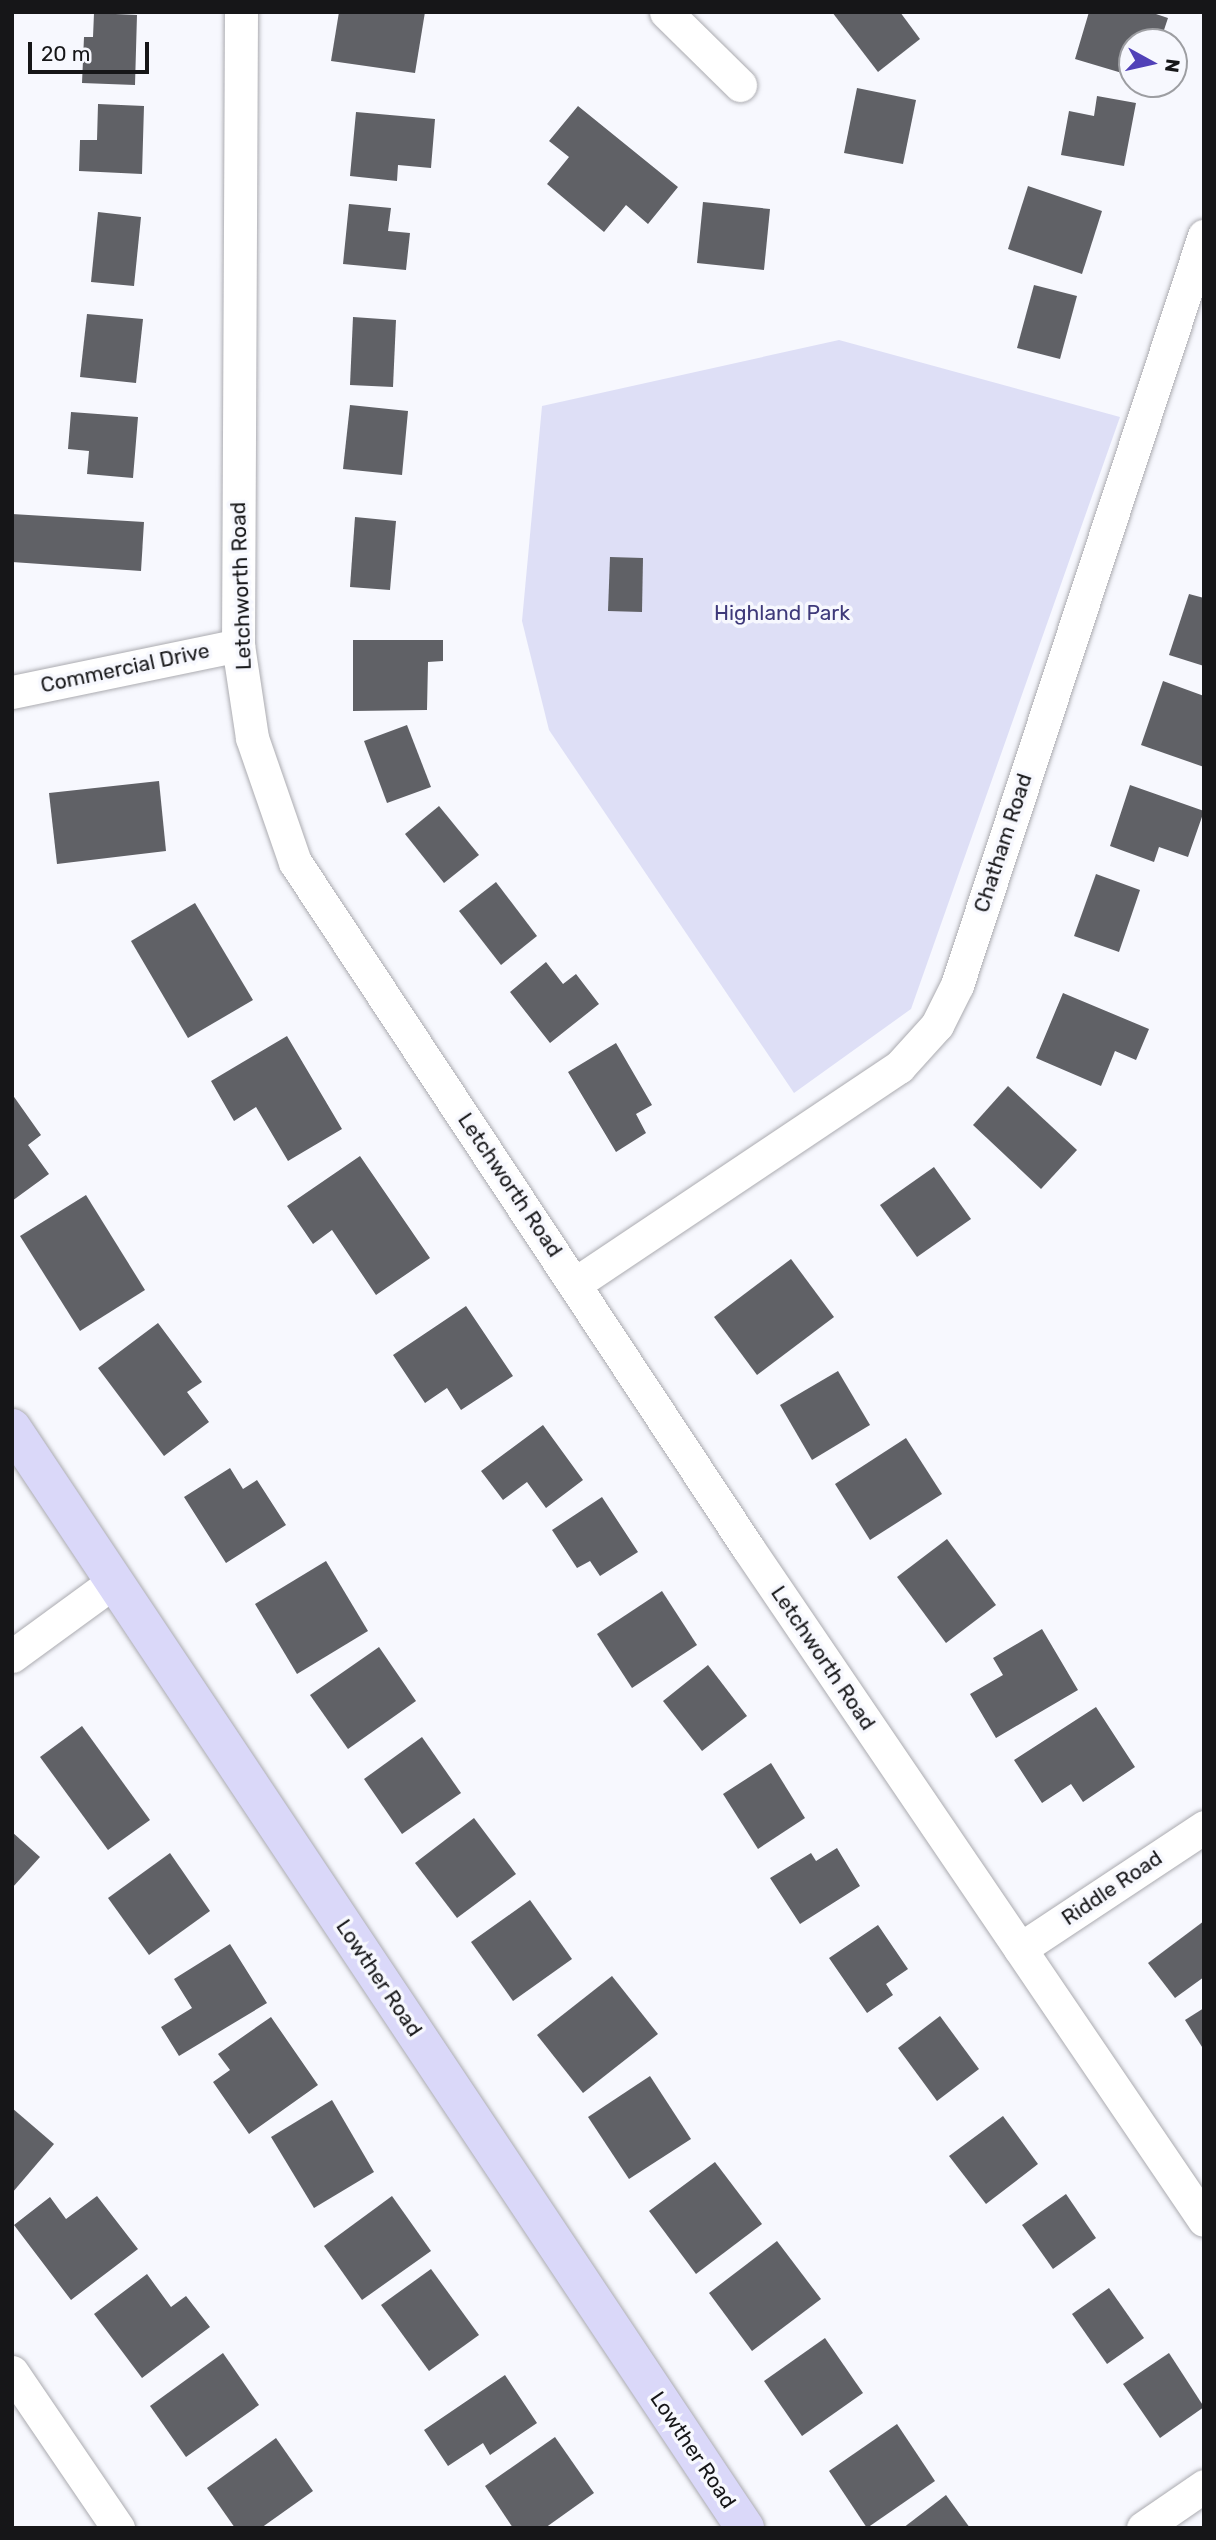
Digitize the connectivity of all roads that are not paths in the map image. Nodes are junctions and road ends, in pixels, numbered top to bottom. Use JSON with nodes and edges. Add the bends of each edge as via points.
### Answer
{"nodes":[{"id":1,"x":242,"y":12,"type":"edge"},
{"id":2,"x":666,"y":12,"type":"edge"},
{"id":3,"x":740,"y":85,"type":"dead end"},
{"id":4,"x":1204,"y":236,"type":"edge"},
{"id":5,"x":238,"y":645,"type":"junction"},
{"id":6,"x":12,"y":692,"type":"edge"},
{"id":7,"x":576,"y":1283,"type":"junction"},
{"id":8,"x":12,"y":1428,"type":"edge"},
{"id":9,"x":115,"y":1581,"type":"junction"},
{"id":10,"x":12,"y":1656,"type":"edge"},
{"id":11,"x":1204,"y":1827,"type":"edge"},
{"id":12,"x":1020,"y":1949,"type":"junction"},
{"id":13,"x":1204,"y":2220,"type":"edge"},
{"id":14,"x":12,"y":2372,"type":"edge"},
{"id":15,"x":1204,"y":2486,"type":"edge"},
{"id":16,"x":118,"y":2528,"type":"edge"},
{"id":17,"x":745,"y":2528,"type":"edge"},
{"id":18,"x":1143,"y":2528,"type":"edge"}],
"edges":[{"from":1,"to":5,"type":"street","name":"Letchworth Road"},
{"from":2,"to":3,"type":"street"},
{"from":4,"to":7,"type":"street","name":"Chatham Road","via":[[957,985],[937,1025],[899,1067]]},
{"from":5,"to":6,"type":"street","name":"Commercial Drive"},
{"from":5,"to":7,"type":"street","name":"Letchworth Road","via":[[251,738],[295,862]]},
{"from":7,"to":12,"type":"street","name":"Letchworth Road"},
{"from":8,"to":9,"type":"main road","name":"Lowther Road"},
{"from":9,"to":10,"type":"street"},
{"from":9,"to":17,"type":"main road","name":"Lowther Road"},
{"from":11,"to":12,"type":"street","name":"Riddle Road"},
{"from":12,"to":13,"type":"street","name":"Letchworth Road"},
{"from":14,"to":16,"type":"street"},
{"from":15,"to":18,"type":"street"}]}
